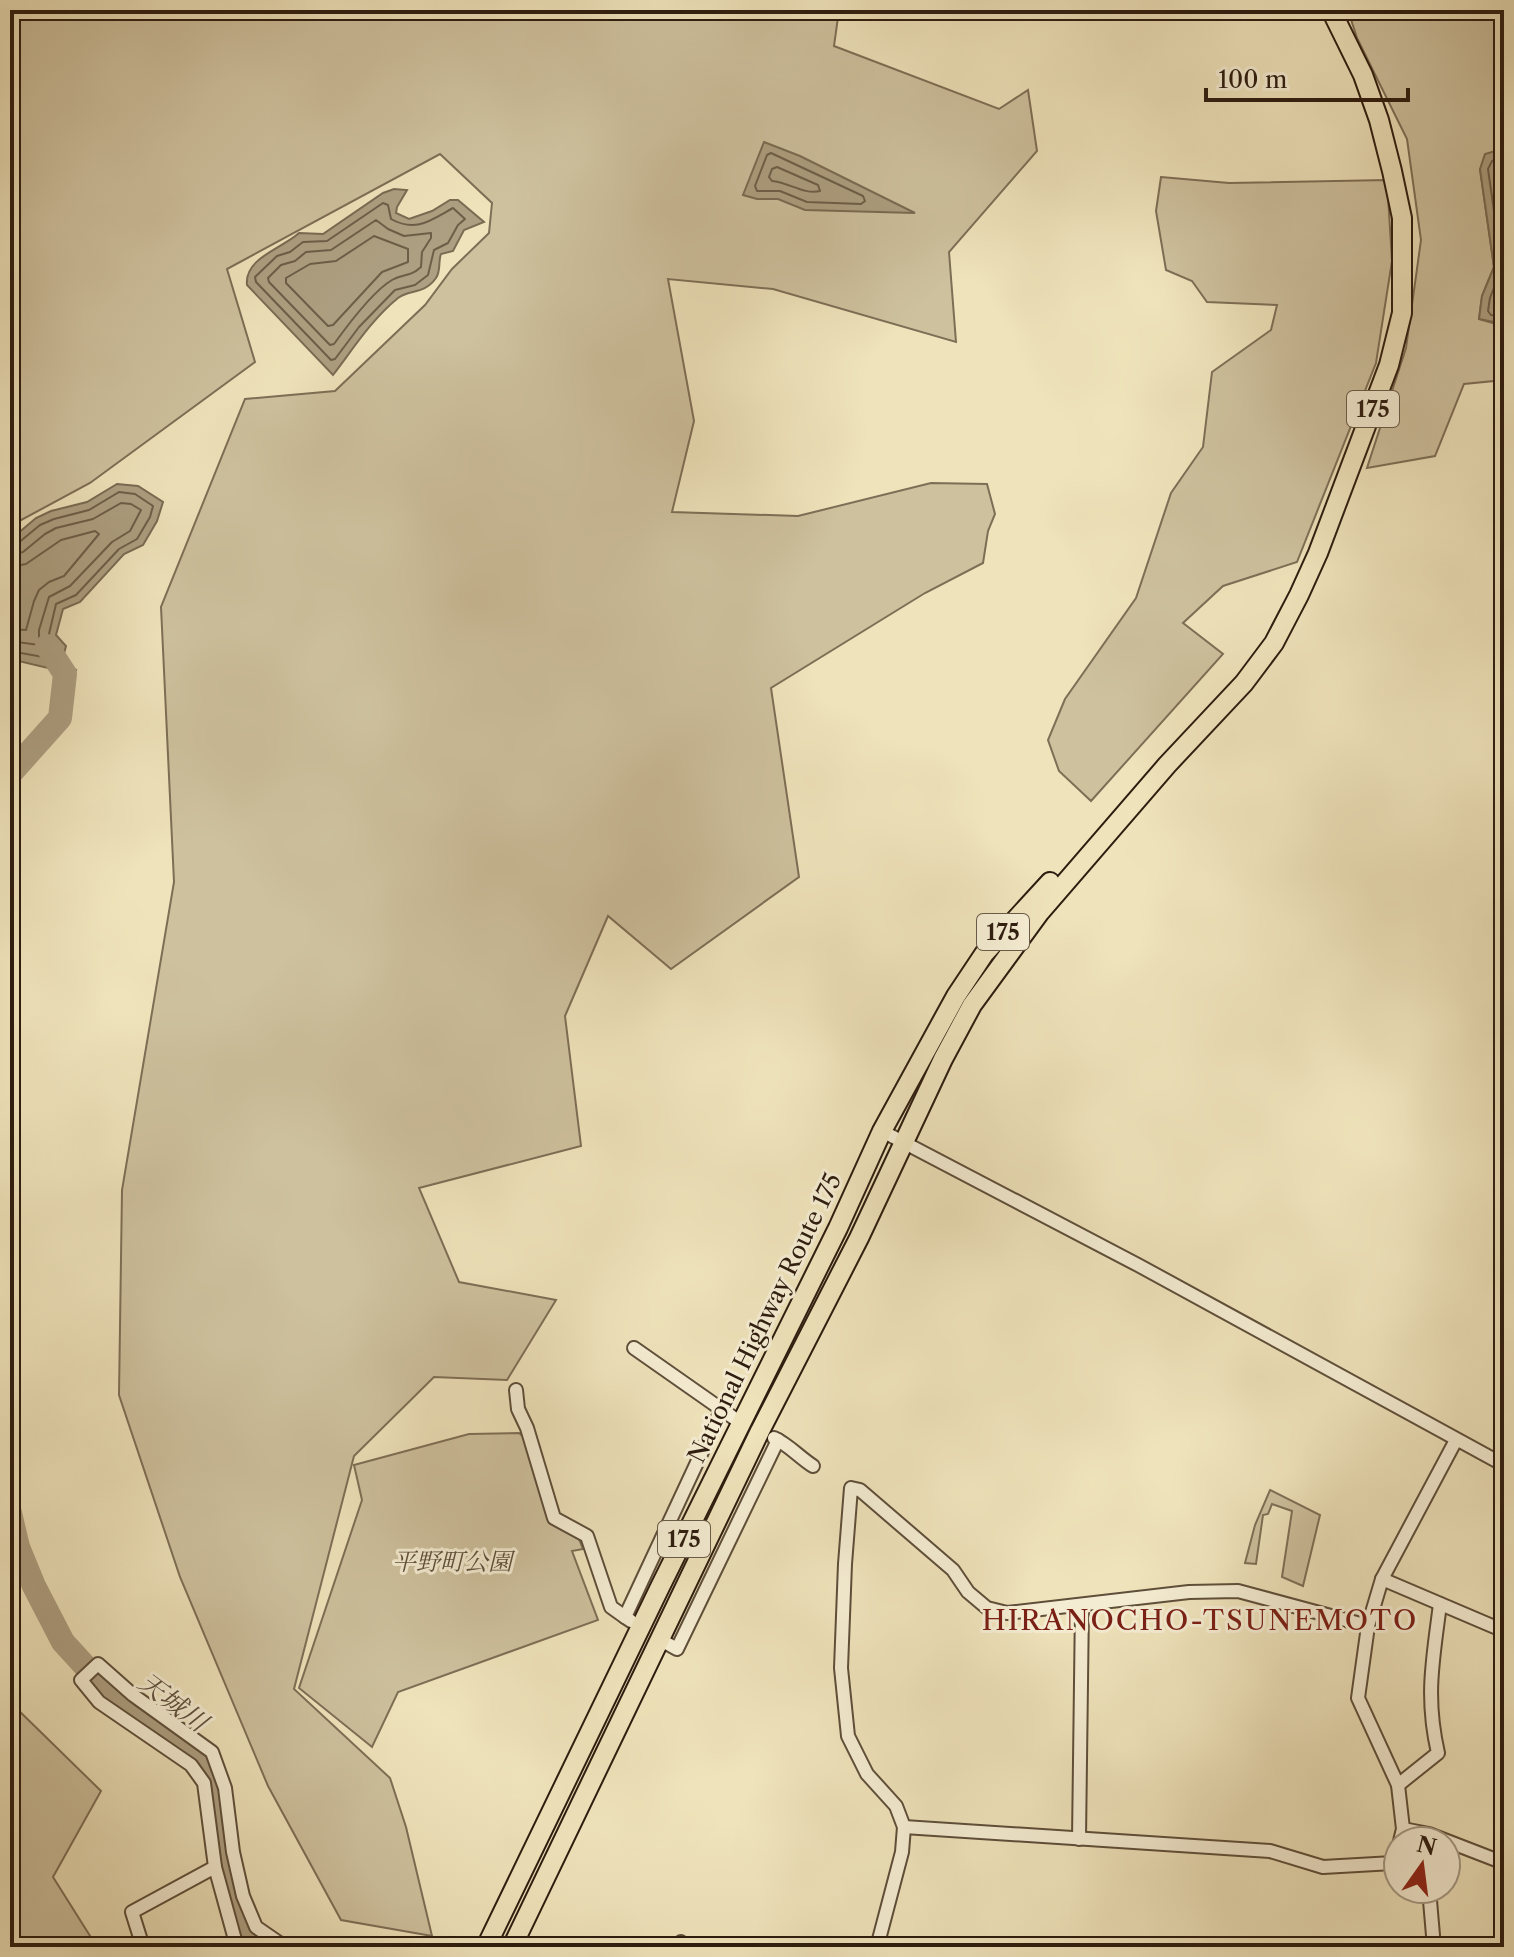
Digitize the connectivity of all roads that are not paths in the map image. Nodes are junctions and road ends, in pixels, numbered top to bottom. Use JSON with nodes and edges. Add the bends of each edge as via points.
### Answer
{"nodes":[{"id":1,"x":1331,"y":10,"type":"edge"},
{"id":2,"x":1167,"y":765,"type":"junction"},
{"id":3,"x":882,"y":1131,"type":"junction"},
{"id":4,"x":904,"y":1143,"type":"junction"},
{"id":5,"x":634,"y":1348,"type":"dead end"},
{"id":6,"x":516,"y":1390,"type":"dead end"},
{"id":7,"x":722,"y":1409,"type":"junction"},
{"id":8,"x":741,"y":1423,"type":"junction"},
{"id":9,"x":760,"y":1431,"type":"junction"},
{"id":10,"x":778,"y":1440,"type":"junction"},
{"id":11,"x":1456,"y":1440,"type":"junction"},
{"id":12,"x":1504,"y":1465,"type":"edge"},
{"id":13,"x":813,"y":1466,"type":"dead end"},
{"id":14,"x":1382,"y":1579,"type":"junction"},
{"id":15,"x":1440,"y":1604,"type":"junction"},
{"id":16,"x":1082,"y":1605,"type":"junction"},
{"id":17,"x":633,"y":1622,"type":"junction"},
{"id":18,"x":1368,"y":1626,"type":"junction"},
{"id":19,"x":1504,"y":1631,"type":"edge"},
{"id":20,"x":659,"y":1639,"type":"junction"},
{"id":21,"x":1398,"y":1785,"type":"junction"},
{"id":22,"x":1399,"y":1825,"type":"edge"},
{"id":23,"x":904,"y":1827,"type":"junction"},
{"id":24,"x":1079,"y":1839,"type":"junction"},
{"id":25,"x":1462,"y":1848,"type":"edge"},
{"id":26,"x":1504,"y":1863,"type":"edge"},
{"id":27,"x":1382,"y":1864,"type":"edge"},
{"id":28,"x":215,"y":1867,"type":"junction"},
{"id":29,"x":243,"y":1896,"type":"junction"},
{"id":30,"x":224,"y":1901,"type":"junction"},
{"id":31,"x":1430,"y":1905,"type":"edge"},
{"id":32,"x":143,"y":1947,"type":"edge"},
{"id":33,"x":237,"y":1947,"type":"edge"},
{"id":34,"x":285,"y":1947,"type":"edge"},
{"id":35,"x":486,"y":1947,"type":"edge"},
{"id":36,"x":512,"y":1947,"type":"edge"},
{"id":37,"x":877,"y":1947,"type":"edge"},
{"id":38,"x":1434,"y":1947,"type":"edge"}],
"edges":[{"from":1,"to":2,"type":"highway","name":"National Highway Route 175","number":"175","via":[[1363,75],[1392,171],[1402,218],[1402,313],[1389,365],[1299,595],[1274,643],[1244,683]]},
{"from":2,"to":3,"type":"highway","name":"National Highway Route 175","number":"175","via":[[984,954]]},
{"from":2,"to":4,"type":"highway","name":"National Highway Route 175","number":"175","via":[[1040,912],[972,1005]]},
{"from":3,"to":4,"type":"street"},
{"from":3,"to":8,"type":"highway","name":"National Highway Route 175","number":"175"},
{"from":4,"to":9,"type":"highway","name":"National Highway Route 175","number":"175"},
{"from":4,"to":11,"type":"street"},
{"from":5,"to":7,"type":"street"},
{"from":6,"to":17,"type":"street","via":[[554,1518],[587,1536],[611,1607]]},
{"from":7,"to":8,"type":"street"},
{"from":7,"to":17,"type":"street"},
{"from":8,"to":17,"type":"highway","name":"National Highway Route 175","number":"175"},
{"from":9,"to":10,"type":"street"},
{"from":9,"to":20,"type":"highway","name":"National Highway Route 175","number":"175"},
{"from":10,"to":13,"type":"street"},
{"from":10,"to":20,"type":"street","via":[[677,1649]]},
{"from":11,"to":12,"type":"street"},
{"from":11,"to":14,"type":"street"},
{"from":14,"to":15,"type":"street"},
{"from":14,"to":18,"type":"street"},
{"from":15,"to":19,"type":"street"},
{"from":15,"to":21,"type":"street","via":[[1429,1689],[1438,1753]]},
{"from":16,"to":18,"type":"street","via":[[1238,1591]]},
{"from":16,"to":23,"type":"street","via":[[1007,1613],[987,1608],[953,1570],[860,1490],[851,1488],[841,1668],[848,1736],[867,1774],[896,1806]]},
{"from":16,"to":24,"type":"street"},
{"from":17,"to":35,"type":"highway","name":"National Highway Route 175","number":"175"},
{"from":18,"to":21,"type":"street","via":[[1358,1698]]},
{"from":20,"to":36,"type":"highway","name":"National Highway Route 175","number":"175"},
{"from":21,"to":22,"type":"street"},
{"from":23,"to":24,"type":"street"},
{"from":23,"to":37,"type":"street"},
{"from":24,"to":27,"type":"street","via":[[1270,1851],[1323,1867]]},
{"from":25,"to":26,"type":"street"},
{"from":28,"to":29,"type":"street","via":[[204,1783],[191,1765],[99,1702],[81,1680],[98,1664],[212,1752],[225,1788]]},
{"from":28,"to":30,"type":"street"},
{"from":28,"to":32,"type":"street","via":[[132,1912]]},
{"from":29,"to":30,"type":"street"},
{"from":29,"to":34,"type":"street","via":[[256,1927]]},
{"from":30,"to":33,"type":"street"},
{"from":31,"to":38,"type":"street"}]}
